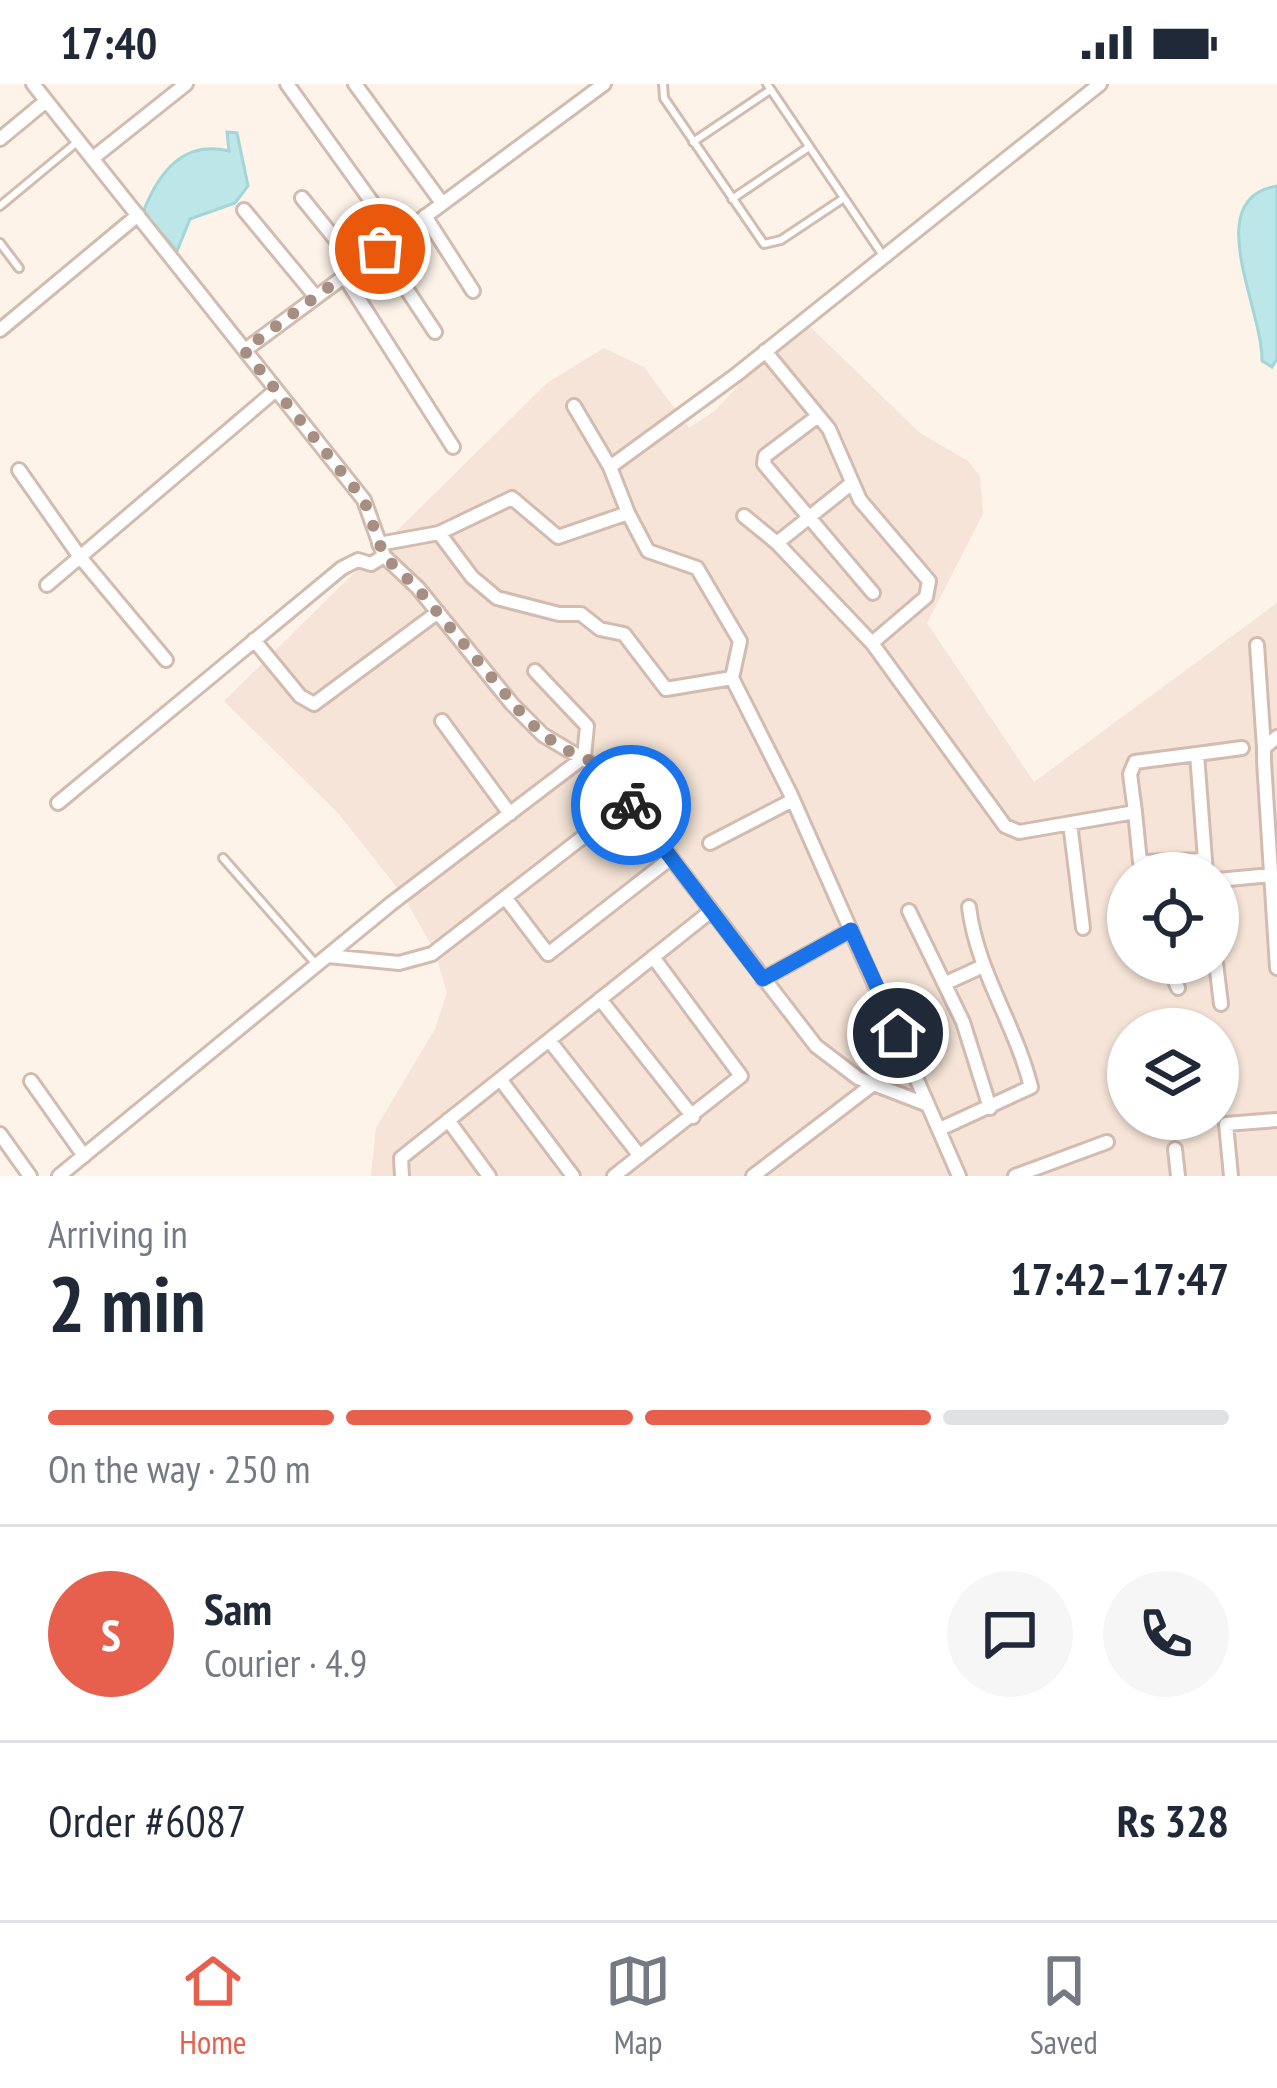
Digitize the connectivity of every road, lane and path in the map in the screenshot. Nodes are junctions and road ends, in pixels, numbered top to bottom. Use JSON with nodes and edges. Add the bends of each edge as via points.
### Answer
{"nodes":[{"id":1,"x":33,"y":84,"type":"edge"},
{"id":2,"x":186,"y":84,"type":"edge"},
{"id":3,"x":287,"y":84,"type":"edge"},
{"id":4,"x":355,"y":84,"type":"edge"},
{"id":5,"x":604,"y":84,"type":"edge"},
{"id":6,"x":663,"y":84,"type":"edge"},
{"id":7,"x":1100,"y":84,"type":"edge"},
{"id":8,"x":768,"y":87,"type":"edge"},
{"id":9,"x":46,"y":101,"type":"junction"},
{"id":10,"x":0,"y":139,"type":"edge"},
{"id":11,"x":79,"y":141,"type":"junction"},
{"id":12,"x":693,"y":142,"type":"junction"},
{"id":13,"x":809,"y":146,"type":"junction"},
{"id":14,"x":93,"y":158,"type":"junction"},
{"id":15,"x":302,"y":198,"type":"dead end"},
{"id":16,"x":844,"y":198,"type":"junction"},
{"id":17,"x":732,"y":199,"type":"junction"},
{"id":18,"x":442,"y":203,"type":"junction"},
{"id":19,"x":0,"y":206,"type":"edge"},
{"id":20,"x":244,"y":210,"type":"dead end"},
{"id":21,"x":138,"y":215,"type":"junction"},
{"id":22,"x":425,"y":216,"type":"junction"},
{"id":23,"x":397,"y":237,"type":"junction"},
{"id":24,"x":0,"y":243,"type":"edge"},
{"id":25,"x":380,"y":249,"type":"junction"},
{"id":26,"x":882,"y":254,"type":"junction"},
{"id":27,"x":357,"y":266,"type":"junction"},
{"id":28,"x":20,"y":268,"type":"dead end"},
{"id":29,"x":344,"y":276,"type":"junction"},
{"id":30,"x":473,"y":292,"type":"dead end"},
{"id":31,"x":316,"y":297,"type":"junction"},
{"id":32,"x":0,"y":330,"type":"edge"},
{"id":33,"x":435,"y":332,"type":"dead end"},
{"id":34,"x":244,"y":350,"type":"junction"},
{"id":35,"x":765,"y":351,"type":"junction"},
{"id":36,"x":276,"y":390,"type":"junction"},
{"id":37,"x":574,"y":406,"type":"dead end"},
{"id":38,"x":818,"y":416,"type":"junction"},
{"id":39,"x":453,"y":447,"type":"dead end"},
{"id":40,"x":610,"y":466,"type":"junction"},
{"id":41,"x":19,"y":470,"type":"dead end"},
{"id":42,"x":852,"y":483,"type":"junction"},
{"id":43,"x":628,"y":513,"type":"junction"},
{"id":44,"x":744,"y":516,"type":"dead end"},
{"id":45,"x":809,"y":517,"type":"junction"},
{"id":46,"x":439,"y":533,"type":"junction"},
{"id":47,"x":777,"y":543,"type":"junction"},
{"id":48,"x":382,"y":550,"type":"junction"},
{"id":49,"x":80,"y":557,"type":"junction"},
{"id":50,"x":47,"y":585,"type":"dead end"},
{"id":51,"x":873,"y":593,"type":"dead end"},
{"id":52,"x":437,"y":612,"type":"junction"},
{"id":53,"x":254,"y":640,"type":"junction"},
{"id":54,"x":872,"y":643,"type":"junction"},
{"id":55,"x":1257,"y":646,"type":"dead end"},
{"id":56,"x":166,"y":660,"type":"dead end"},
{"id":57,"x":536,"y":671,"type":"dead end"},
{"id":58,"x":732,"y":678,"type":"junction"},
{"id":59,"x":442,"y":722,"type":"dead end"},
{"id":60,"x":1277,"y":737,"type":"edge"},
{"id":61,"x":1242,"y":748,"type":"dead end"},
{"id":62,"x":1264,"y":748,"type":"junction"},
{"id":63,"x":1197,"y":754,"type":"junction"},
{"id":64,"x":584,"y":757,"type":"junction"},
{"id":65,"x":793,"y":800,"type":"junction"},
{"id":66,"x":628,"y":802,"type":"junction"},
{"id":67,"x":58,"y":803,"type":"dead end"},
{"id":68,"x":1135,"y":812,"type":"junction"},
{"id":69,"x":510,"y":814,"type":"junction"},
{"id":70,"x":1070,"y":823,"type":"junction"},
{"id":71,"x":710,"y":843,"type":"dead end"},
{"id":72,"x":1140,"y":852,"type":"edge"},
{"id":73,"x":1205,"y":852,"type":"edge"},
{"id":74,"x":223,"y":858,"type":"dead end"},
{"id":75,"x":671,"y":858,"type":"junction"},
{"id":76,"x":1271,"y":875,"type":"junction"},
{"id":77,"x":1239,"y":878,"type":"edge"},
{"id":78,"x":507,"y":901,"type":"junction"},
{"id":79,"x":969,"y":907,"type":"dead end"},
{"id":80,"x":711,"y":911,"type":"junction"},
{"id":81,"x":909,"y":911,"type":"dead end"},
{"id":82,"x":1083,"y":928,"type":"dead end"},
{"id":83,"x":851,"y":930,"type":"junction"},
{"id":84,"x":653,"y":957,"type":"junction"},
{"id":85,"x":322,"y":961,"type":"junction"},
{"id":86,"x":981,"y":967,"type":"junction"},
{"id":87,"x":1277,"y":968,"type":"edge"},
{"id":88,"x":763,"y":979,"type":"junction"},
{"id":89,"x":946,"y":983,"type":"junction"},
{"id":90,"x":1176,"y":984,"type":"edge"},
{"id":91,"x":1219,"y":984,"type":"edge"},
{"id":92,"x":1178,"y":988,"type":"dead end"},
{"id":93,"x":600,"y":999,"type":"junction"},
{"id":94,"x":1221,"y":1004,"type":"dead end"},
{"id":95,"x":549,"y":1040,"type":"junction"},
{"id":96,"x":500,"y":1079,"type":"junction"},
{"id":97,"x":32,"y":1081,"type":"dead end"},
{"id":98,"x":872,"y":1085,"type":"junction"},
{"id":99,"x":928,"y":1105,"type":"junction"},
{"id":100,"x":991,"y":1108,"type":"junction"},
{"id":101,"x":693,"y":1117,"type":"junction"},
{"id":102,"x":448,"y":1120,"type":"junction"},
{"id":103,"x":1277,"y":1120,"type":"edge"},
{"id":104,"x":940,"y":1129,"type":"junction"},
{"id":105,"x":0,"y":1134,"type":"edge"},
{"id":106,"x":1107,"y":1142,"type":"dead end"},
{"id":107,"x":1174,"y":1149,"type":"dead end"},
{"id":108,"x":84,"y":1156,"type":"junction"},
{"id":109,"x":640,"y":1156,"type":"junction"},
{"id":110,"x":30,"y":1176,"type":"edge"},
{"id":111,"x":59,"y":1176,"type":"edge"},
{"id":112,"x":402,"y":1176,"type":"edge"},
{"id":113,"x":489,"y":1176,"type":"edge"},
{"id":114,"x":573,"y":1176,"type":"edge"},
{"id":115,"x":614,"y":1176,"type":"edge"},
{"id":116,"x":753,"y":1176,"type":"edge"},
{"id":117,"x":959,"y":1176,"type":"edge"},
{"id":118,"x":1015,"y":1176,"type":"edge"},
{"id":119,"x":1178,"y":1176,"type":"edge"},
{"id":120,"x":1231,"y":1176,"type":"edge"}],
"edges":[{"from":1,"to":9,"type":"street"},
{"from":2,"to":14,"type":"street"},
{"from":3,"to":23,"type":"street"},
{"from":4,"to":18,"type":"street"},
{"from":5,"to":18,"type":"street"},
{"from":6,"to":12,"type":"lane"},
{"from":7,"to":26,"type":"street"},
{"from":8,"to":12,"type":"lane"},
{"from":8,"to":13,"type":"lane"},
{"from":9,"to":10,"type":"street"},
{"from":9,"to":11,"type":"street"},
{"from":11,"to":14,"type":"street"},
{"from":11,"to":19,"type":"lane"},
{"from":12,"to":17,"type":"lane"},
{"from":13,"to":16,"type":"lane"},
{"from":13,"to":17,"type":"lane"},
{"from":14,"to":21,"type":"street"},
{"from":15,"to":27,"type":"street"},
{"from":16,"to":17,"type":"lane","via":[[772,244],[759,239]]},
{"from":16,"to":26,"type":"lane"},
{"from":18,"to":22,"type":"street"},
{"from":20,"to":31,"type":"street"},
{"from":21,"to":32,"type":"street"},
{"from":21,"to":34,"type":"street"},
{"from":22,"to":23,"type":"street"},
{"from":22,"to":30,"type":"street"},
{"from":23,"to":25,"type":"street"},
{"from":24,"to":28,"type":"lane"},
{"from":25,"to":27,"type":"street"},
{"from":25,"to":33,"type":"street"},
{"from":26,"to":35,"type":"street"},
{"from":27,"to":29,"type":"street"},
{"from":29,"to":31,"type":"street"},
{"from":29,"to":39,"type":"street"},
{"from":31,"to":34,"type":"street"},
{"from":34,"to":36,"type":"street"},
{"from":35,"to":38,"type":"street"},
{"from":35,"to":40,"type":"street"},
{"from":36,"to":48,"type":"street","via":[[364,500]]},
{"from":36,"to":49,"type":"street"},
{"from":37,"to":40,"type":"street"},
{"from":38,"to":42,"type":"street","via":[[843,451]]},
{"from":38,"to":45,"type":"street","via":[[764,460]]},
{"from":40,"to":43,"type":"street"},
{"from":41,"to":49,"type":"street"},
{"from":42,"to":45,"type":"street"},
{"from":42,"to":54,"type":"street","via":[[929,581],[926,597]]},
{"from":43,"to":46,"type":"street","via":[[558,537],[512,498]]},
{"from":43,"to":58,"type":"street","via":[[648,551],[697,568],[740,641]]},
{"from":44,"to":47,"type":"street"},
{"from":45,"to":47,"type":"street"},
{"from":45,"to":51,"type":"street"},
{"from":46,"to":48,"type":"street"},
{"from":46,"to":58,"type":"street","via":[[497,598],[581,614],[624,634],[666,689]]},
{"from":47,"to":54,"type":"street"},
{"from":48,"to":52,"type":"street"},
{"from":48,"to":53,"type":"street","via":[[371,564],[342,568]]},
{"from":49,"to":50,"type":"street"},
{"from":49,"to":56,"type":"street"},
{"from":52,"to":53,"type":"street","via":[[314,704]]},
{"from":52,"to":64,"type":"street","via":[[527,720]]},
{"from":53,"to":67,"type":"street"},
{"from":54,"to":70,"type":"street","via":[[1005,826],[1019,832]]},
{"from":55,"to":62,"type":"street"},
{"from":57,"to":64,"type":"street","via":[[587,726]]},
{"from":58,"to":65,"type":"street"},
{"from":59,"to":69,"type":"street"},
{"from":60,"to":62,"type":"street"},
{"from":61,"to":63,"type":"street"},
{"from":62,"to":76,"type":"street"},
{"from":63,"to":68,"type":"street","via":[[1135,762]]},
{"from":63,"to":73,"type":"street"},
{"from":64,"to":66,"type":"street"},
{"from":64,"to":69,"type":"street"},
{"from":65,"to":71,"type":"street"},
{"from":65,"to":83,"type":"street"},
{"from":66,"to":75,"type":"street"},
{"from":66,"to":78,"type":"street"},
{"from":68,"to":70,"type":"street"},
{"from":68,"to":72,"type":"street"},
{"from":69,"to":85,"type":"street"},
{"from":70,"to":82,"type":"street"},
{"from":74,"to":85,"type":"lane"},
{"from":75,"to":78,"type":"street","via":[[548,953]]},
{"from":75,"to":80,"type":"street"},
{"from":76,"to":77,"type":"street"},
{"from":76,"to":87,"type":"street"},
{"from":78,"to":85,"type":"street","via":[[418,960]]},
{"from":79,"to":86,"type":"street"},
{"from":80,"to":84,"type":"street"},
{"from":80,"to":88,"type":"street"},
{"from":81,"to":89,"type":"street"},
{"from":83,"to":88,"type":"street"},
{"from":83,"to":99,"type":"street"},
{"from":84,"to":93,"type":"street"},
{"from":84,"to":101,"type":"street","via":[[741,1076]]},
{"from":85,"to":108,"type":"street"},
{"from":86,"to":89,"type":"street"},
{"from":86,"to":100,"type":"street","via":[[1004,1003],[1031,1087]]},
{"from":88,"to":98,"type":"street","via":[[816,1046]]},
{"from":89,"to":100,"type":"street"},
{"from":90,"to":92,"type":"street"},
{"from":91,"to":94,"type":"street"},
{"from":93,"to":95,"type":"street"},
{"from":93,"to":101,"type":"street"},
{"from":95,"to":96,"type":"street"},
{"from":95,"to":109,"type":"street"},
{"from":96,"to":102,"type":"street"},
{"from":96,"to":114,"type":"street"},
{"from":97,"to":108,"type":"street"},
{"from":98,"to":99,"type":"street"},
{"from":98,"to":116,"type":"street"},
{"from":99,"to":104,"type":"street"},
{"from":100,"to":104,"type":"street"},
{"from":101,"to":109,"type":"street"},
{"from":102,"to":112,"type":"street","via":[[400,1158]]},
{"from":102,"to":113,"type":"street"},
{"from":103,"to":120,"type":"street","via":[[1226,1124]]},
{"from":104,"to":117,"type":"street"},
{"from":105,"to":110,"type":"street"},
{"from":106,"to":118,"type":"street"},
{"from":107,"to":119,"type":"street"},
{"from":108,"to":111,"type":"street"},
{"from":109,"to":115,"type":"street"}]}
